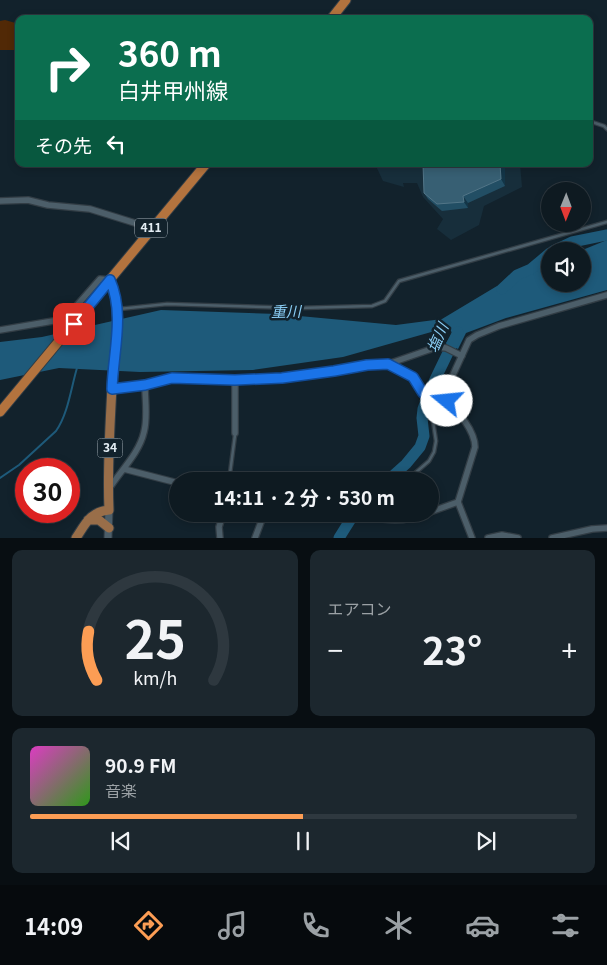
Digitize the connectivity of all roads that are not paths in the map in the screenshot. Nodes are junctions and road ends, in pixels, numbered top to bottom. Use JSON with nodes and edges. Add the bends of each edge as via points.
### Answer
{"nodes":[{"id":1,"x":346,"y":0,"type":"edge"},
{"id":2,"x":334,"y":15,"type":"edge"},
{"id":3,"x":593,"y":122,"type":"edge"},
{"id":4,"x":607,"y":129,"type":"edge"},
{"id":5,"x":203,"y":167,"type":"edge"},
{"id":6,"x":0,"y":201,"type":"edge"},
{"id":7,"x":607,"y":222,"type":"edge"},
{"id":8,"x":151,"y":228,"type":"junction"},
{"id":9,"x":110,"y":280,"type":"junction"},
{"id":10,"x":607,"y":295,"type":"edge"},
{"id":11,"x":118,"y":309,"type":"junction"},
{"id":12,"x":0,"y":330,"type":"edge"},
{"id":13,"x":462,"y":356,"type":"junction"},
{"id":14,"x":388,"y":364,"type":"junction"},
{"id":15,"x":235,"y":380,"type":"junction"},
{"id":16,"x":145,"y":385,"type":"junction"},
{"id":17,"x":112,"y":387,"type":"junction"},
{"id":18,"x":447,"y":401,"type":"junction"},
{"id":19,"x":440,"y":403,"type":"junction"},
{"id":20,"x":0,"y":412,"type":"edge"},
{"id":21,"x":235,"y":433,"type":"joint"},
{"id":22,"x":124,"y":469,"type":"junction"},
{"id":23,"x":230,"y":472,"type":"edge"},
{"id":24,"x":416,"y":472,"type":"edge"},
{"id":25,"x":169,"y":480,"type":"edge"},
{"id":26,"x":108,"y":490,"type":"junction"},
{"id":27,"x":458,"y":502,"type":"junction"},
{"id":28,"x":439,"y":509,"type":"edge"},
{"id":29,"x":109,"y":510,"type":"junction"},
{"id":30,"x":88,"y":520,"type":"junction"},
{"id":31,"x":220,"y":522,"type":"edge"},
{"id":32,"x":261,"y":522,"type":"edge"},
{"id":33,"x":109,"y":528,"type":"junction"},
{"id":34,"x":607,"y":528,"type":"edge"},
{"id":35,"x":76,"y":538,"type":"edge"},
{"id":36,"x":108,"y":538,"type":"edge"},
{"id":37,"x":220,"y":538,"type":"edge"},
{"id":38,"x":255,"y":538,"type":"edge"},
{"id":39,"x":472,"y":538,"type":"edge"},
{"id":40,"x":488,"y":538,"type":"edge"},
{"id":41,"x":518,"y":538,"type":"edge"},
{"id":42,"x":552,"y":538,"type":"edge"}],
"edges":[{"from":1,"to":2,"type":"highway"},
{"from":3,"to":4,"type":"lane"},
{"from":5,"to":8,"type":"highway","number":"411"},
{"from":6,"to":8,"type":"street","via":[[28,200],[90,209]]},
{"from":7,"to":11,"type":"lane","via":[[399,281],[384,301],[372,306],[299,308],[167,304]]},
{"from":8,"to":9,"type":"highway","number":"411"},
{"from":9,"to":11,"type":"main road","number":"34","via":[[116,292]]},
{"from":9,"to":12,"type":"street","via":[[100,279],[65,319]]},
{"from":9,"to":20,"type":"highway","number":"411"},
{"from":10,"to":13,"type":"street","via":[[476,335],[469,340]]},
{"from":11,"to":17,"type":"main road","number":"34"},
{"from":13,"to":14,"type":"street","via":[[437,347]]},
{"from":13,"to":18,"type":"street","via":[[452,378]]},
{"from":14,"to":15,"type":"street","via":[[282,378]]},
{"from":14,"to":19,"type":"street","via":[[413,377],[423,393]]},
{"from":15,"to":16,"type":"street","via":[[172,378]]},
{"from":15,"to":21,"type":"street"},
{"from":16,"to":17,"type":"street"},
{"from":16,"to":22,"type":"street","via":[[144,433]]},
{"from":17,"to":26,"type":"main road","number":"34"},
{"from":18,"to":19,"type":"street"},
{"from":18,"to":27,"type":"street","via":[[455,408],[475,441]]},
{"from":19,"to":24,"type":"lane","via":[[433,421],[434,452]]},
{"from":21,"to":23,"type":"lane"},
{"from":22,"to":25,"type":"street"},
{"from":22,"to":26,"type":"street"},
{"from":26,"to":29,"type":"main road","number":"34"},
{"from":27,"to":28,"type":"street"},
{"from":27,"to":39,"type":"street"},
{"from":29,"to":30,"type":"main road","via":[[98,511]]},
{"from":29,"to":33,"type":"street"},
{"from":30,"to":33,"type":"main road","via":[[100,520]]},
{"from":30,"to":35,"type":"main road"},
{"from":31,"to":37,"type":"street"},
{"from":32,"to":38,"type":"street"},
{"from":33,"to":36,"type":"street"},
{"from":34,"to":42,"type":"street"},
{"from":40,"to":41,"type":"street","via":[[502,535]]}]}
